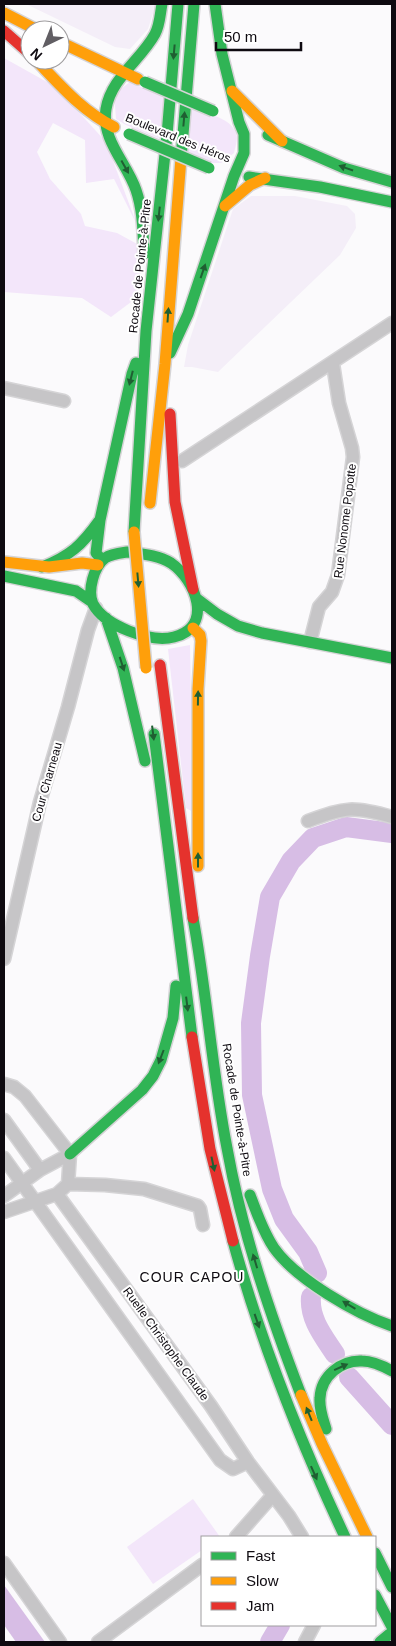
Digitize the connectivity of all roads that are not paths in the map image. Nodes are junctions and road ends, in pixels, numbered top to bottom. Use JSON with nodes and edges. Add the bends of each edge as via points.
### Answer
{"nodes":[{"id":1,"x":162,"y":4,"type":"edge"},
{"id":2,"x":178,"y":4,"type":"edge"},
{"id":3,"x":194,"y":4,"type":"edge"},
{"id":4,"x":215,"y":4,"type":"edge"},
{"id":5,"x":4,"y":13,"type":"edge"},
{"id":6,"x":20,"y":21,"type":"edge"},
{"id":7,"x":4,"y":31,"type":"edge"},
{"id":8,"x":20,"y":45,"type":"edge"},
{"id":9,"x":70,"y":47,"type":"edge"},
{"id":10,"x":46,"y":70,"type":"edge"},
{"id":11,"x":124,"y":73,"type":"junction"},
{"id":12,"x":230,"y":88,"type":"junction"},
{"id":13,"x":239,"y":122,"type":"junction"},
{"id":14,"x":105,"y":123,"type":"junction"},
{"id":15,"x":282,"y":141,"type":"junction"},
{"id":16,"x":222,"y":172,"type":"junction"},
{"id":17,"x":264,"y":178,"type":"junction"},
{"id":18,"x":392,"y":182,"type":"edge"},
{"id":19,"x":392,"y":202,"type":"edge"},
{"id":20,"x":224,"y":207,"type":"junction"},
{"id":21,"x":147,"y":289,"type":"junction"},
{"id":22,"x":148,"y":312,"type":"junction"},
{"id":23,"x":392,"y":323,"type":"edge"},
{"id":24,"x":146,"y":331,"type":"junction"},
{"id":25,"x":177,"y":338,"type":"junction"},
{"id":26,"x":140,"y":351,"type":"junction"},
{"id":27,"x":165,"y":364,"type":"junction"},
{"id":28,"x":333,"y":364,"type":"junction"},
{"id":29,"x":4,"y":388,"type":"edge"},
{"id":30,"x":162,"y":393,"type":"junction"},
{"id":31,"x":64,"y":401,"type":"dead end"},
{"id":32,"x":170,"y":416,"type":"junction"},
{"id":33,"x":182,"y":461,"type":"dead end"},
{"id":34,"x":149,"y":515,"type":"dead end"},
{"id":35,"x":100,"y":520,"type":"junction"},
{"id":36,"x":150,"y":540,"type":"dead end"},
{"id":37,"x":4,"y":562,"type":"edge"},
{"id":38,"x":100,"y":562,"type":"junction"},
{"id":39,"x":42,"y":567,"type":"junction"},
{"id":40,"x":153,"y":569,"type":"dead end"},
{"id":41,"x":4,"y":576,"type":"edge"},
{"id":42,"x":194,"y":594,"type":"junction"},
{"id":43,"x":94,"y":605,"type":"junction"},
{"id":44,"x":106,"y":618,"type":"junction"},
{"id":45,"x":203,"y":626,"type":"junction"},
{"id":46,"x":238,"y":626,"type":"junction"},
{"id":47,"x":157,"y":627,"type":"dead end"},
{"id":48,"x":310,"y":642,"type":"junction"},
{"id":49,"x":392,"y":658,"type":"edge"},
{"id":50,"x":146,"y":672,"type":"dead end"},
{"id":51,"x":153,"y":726,"type":"dead end"},
{"id":52,"x":392,"y":817,"type":"edge"},
{"id":53,"x":308,"y":821,"type":"dead end"},
{"id":54,"x":159,"y":826,"type":"junction"},
{"id":55,"x":175,"y":904,"type":"junction"},
{"id":56,"x":177,"y":923,"type":"junction"},
{"id":57,"x":198,"y":944,"type":"junction"},
{"id":58,"x":4,"y":959,"type":"edge"},
{"id":59,"x":176,"y":991,"type":"junction"},
{"id":60,"x":213,"y":1054,"type":"junction"},
{"id":61,"x":4,"y":1084,"type":"edge"},
{"id":62,"x":4,"y":1120,"type":"edge"},
{"id":63,"x":70,"y":1154,"type":"junction"},
{"id":64,"x":4,"y":1158,"type":"edge"},
{"id":65,"x":241,"y":1159,"type":"dead end"},
{"id":66,"x":40,"y":1170,"type":"junction"},
{"id":67,"x":22,"y":1183,"type":"junction"},
{"id":68,"x":68,"y":1184,"type":"junction"},
{"id":69,"x":247,"y":1185,"type":"dead end"},
{"id":70,"x":57,"y":1194,"type":"junction"},
{"id":71,"x":4,"y":1196,"type":"edge"},
{"id":72,"x":36,"y":1202,"type":"junction"},
{"id":73,"x":4,"y":1212,"type":"edge"},
{"id":74,"x":203,"y":1225,"type":"dead end"},
{"id":75,"x":392,"y":1326,"type":"edge"},
{"id":76,"x":392,"y":1371,"type":"edge"},
{"id":77,"x":248,"y":1462,"type":"junction"},
{"id":78,"x":273,"y":1495,"type":"junction"},
{"id":79,"x":351,"y":1506,"type":"junction"},
{"id":80,"x":237,"y":1536,"type":"edge"},
{"id":81,"x":301,"y":1536,"type":"edge"},
{"id":82,"x":345,"y":1536,"type":"edge"},
{"id":83,"x":366,"y":1536,"type":"edge"},
{"id":84,"x":376,"y":1555,"type":"edge"},
{"id":85,"x":4,"y":1563,"type":"edge"},
{"id":86,"x":201,"y":1566,"type":"edge"},
{"id":87,"x":392,"y":1587,"type":"edge"},
{"id":88,"x":376,"y":1597,"type":"edge"},
{"id":89,"x":313,"y":1626,"type":"edge"},
{"id":90,"x":392,"y":1627,"type":"edge"},
{"id":91,"x":392,"y":1632,"type":"edge"},
{"id":92,"x":60,"y":1642,"type":"edge"},
{"id":93,"x":98,"y":1642,"type":"edge"},
{"id":94,"x":305,"y":1642,"type":"edge"},
{"id":95,"x":380,"y":1642,"type":"edge"}],
"edges":[{"from":1,"to":11,"type":"main road","via":[[159,26],[153,38]]},
{"from":2,"to":22,"type":"main road","name":"Rocade de Pointe-à-Pitre","one_way":true},
{"from":27,"to":3,"type":"main road","one_way":true},
{"from":4,"to":12,"type":"main road"},
{"from":5,"to":6,"type":"main road"},
{"from":7,"to":8,"type":"main road"},
{"from":9,"to":11,"type":"main road"},
{"from":10,"to":14,"type":"main road","name":"Boulevard des Héros","via":[[87,111]]},
{"from":11,"to":13,"type":"main road","bridge":true},
{"from":11,"to":14,"type":"main road","via":[[107,99]]},
{"from":12,"to":13,"type":"main road"},
{"from":12,"to":15,"type":"main road"},
{"from":13,"to":15,"type":"main road"},
{"from":13,"to":16,"type":"main road","via":[[244,134],[244,153]]},
{"from":14,"to":16,"type":"main road","name":"Boulevard des Héros","bridge":true},
{"from":14,"to":21,"type":"main road","one_way":true,"via":[[110,141],[136,190],[143,228]]},
{"from":18,"to":15,"type":"main road","one_way":true,"via":[[344,168]]},
{"from":16,"to":17,"type":"main road","name":"Boulevard des Héros"},
{"from":16,"to":20,"type":"main road"},
{"from":17,"to":19,"type":"main road","name":"Boulevard des Héros"},
{"from":17,"to":20,"type":"main road","via":[[250,185]]},
{"from":25,"to":20,"type":"main road","one_way":true},
{"from":21,"to":22,"type":"main road"},
{"from":21,"to":26,"type":"main road"},
{"from":22,"to":24,"type":"main road","name":"Rocade de Pointe-à-Pitre"},
{"from":23,"to":28,"type":"street"},
{"from":24,"to":26,"type":"main road"},
{"from":24,"to":50,"type":"main road","name":"Rocade de Pointe-à-Pitre","one_way":true,"bridge":true,"via":[[134,532]]},
{"from":25,"to":27,"type":"main road"},
{"from":25,"to":32,"type":"main road"},
{"from":26,"to":35,"type":"main road","one_way":true},
{"from":27,"to":30,"type":"main road"},
{"from":28,"to":33,"type":"street"},
{"from":28,"to":48,"type":"street","name":"Rue Nonome Popotte","via":[[353,457],[338,575],[332,592],[319,607]]},
{"from":29,"to":31,"type":"street"},
{"from":30,"to":32,"type":"main road"},
{"from":30,"to":34,"type":"main road"},
{"from":32,"to":42,"type":"main road","via":[[175,502]]},
{"from":35,"to":38,"type":"main road","via":[[96,553]]},
{"from":35,"to":39,"type":"main road","via":[[74,552]]},
{"from":36,"to":40,"type":"main road"},
{"from":37,"to":39,"type":"main road"},
{"from":38,"to":39,"type":"main road"},
{"from":38,"to":42,"type":"main road","via":[[127,552],[157,557],[180,570]]},
{"from":38,"to":43,"type":"main road","via":[[93,580]]},
{"from":41,"to":43,"type":"main road","via":[[76,591]]},
{"from":42,"to":45,"type":"main road"},
{"from":42,"to":46,"type":"main road","via":[[217,614]]},
{"from":43,"to":44,"type":"main road"},
{"from":43,"to":58,"type":"street","name":"Cour Charneau","via":[[40,802]]},
{"from":44,"to":45,"type":"main road","via":[[132,632],[154,638],[175,637]]},
{"from":44,"to":54,"type":"main road","one_way":true,"via":[[123,668]]},
{"from":45,"to":46,"type":"main road"},
{"from":57,"to":45,"type":"main road","one_way":true,"via":[[197,732]]},
{"from":46,"to":48,"type":"main road"},
{"from":47,"to":57,"type":"main road","name":"Rocade de Pointe-à-Pitre"},
{"from":48,"to":49,"type":"main road"},
{"from":51,"to":55,"type":"main road","one_way":true},
{"from":52,"to":53,"type":"street","via":[[352,808]]},
{"from":54,"to":55,"type":"main road"},
{"from":54,"to":59,"type":"main road"},
{"from":55,"to":56,"type":"main road"},
{"from":56,"to":59,"type":"main road"},
{"from":56,"to":82,"type":"main road","one_way":true,"via":[[198,1085],[229,1226],[292,1419]]},
{"from":57,"to":60,"type":"main road","name":"Rocade de Pointe-à-Pitre"},
{"from":59,"to":63,"type":"main road","one_way":true,"via":[[168,1039],[153,1076],[142,1090]]},
{"from":60,"to":65,"type":"main road","via":[[220,1066]]},
{"from":79,"to":60,"type":"main road","name":"Rocade de Pointe-à-Pitre","one_way":true,"via":[[289,1366],[250,1242],[227,1151]]},
{"from":61,"to":63,"type":"street","via":[[25,1096]]},
{"from":62,"to":66,"type":"street"},
{"from":63,"to":66,"type":"street"},
{"from":63,"to":68,"type":"street"},
{"from":64,"to":67,"type":"street"},
{"from":66,"to":67,"type":"street"},
{"from":67,"to":71,"type":"street"},
{"from":67,"to":72,"type":"street"},
{"from":68,"to":70,"type":"street"},
{"from":68,"to":74,"type":"street","via":[[144,1189],[198,1206]]},
{"from":75,"to":69,"type":"main road","one_way":true,"via":[[344,1303],[282,1259],[262,1226]]},
{"from":70,"to":72,"type":"street"},
{"from":70,"to":77,"type":"street","name":"Ruelle Christophe Claude"},
{"from":72,"to":73,"type":"street"},
{"from":72,"to":77,"type":"street","via":[[220,1460],[233,1469]]},
{"from":79,"to":76,"type":"main road","one_way":true,"via":[[323,1419],[320,1405],[323,1385],[334,1369],[353,1362],[372,1362]]},
{"from":77,"to":78,"type":"street","name":"Ruelle Christophe Claude"},
{"from":78,"to":80,"type":"street"},
{"from":78,"to":81,"type":"street","name":"Ruelle Christophe Claude"},
{"from":79,"to":83,"type":"main road","name":"Rocade de Pointe-à-Pitre"},
{"from":84,"to":87,"type":"main road"},
{"from":85,"to":92,"type":"street"},
{"from":86,"to":93,"type":"street"},
{"from":88,"to":90,"type":"main road"},
{"from":89,"to":94,"type":"street"},
{"from":91,"to":95,"type":"main road"}]}
